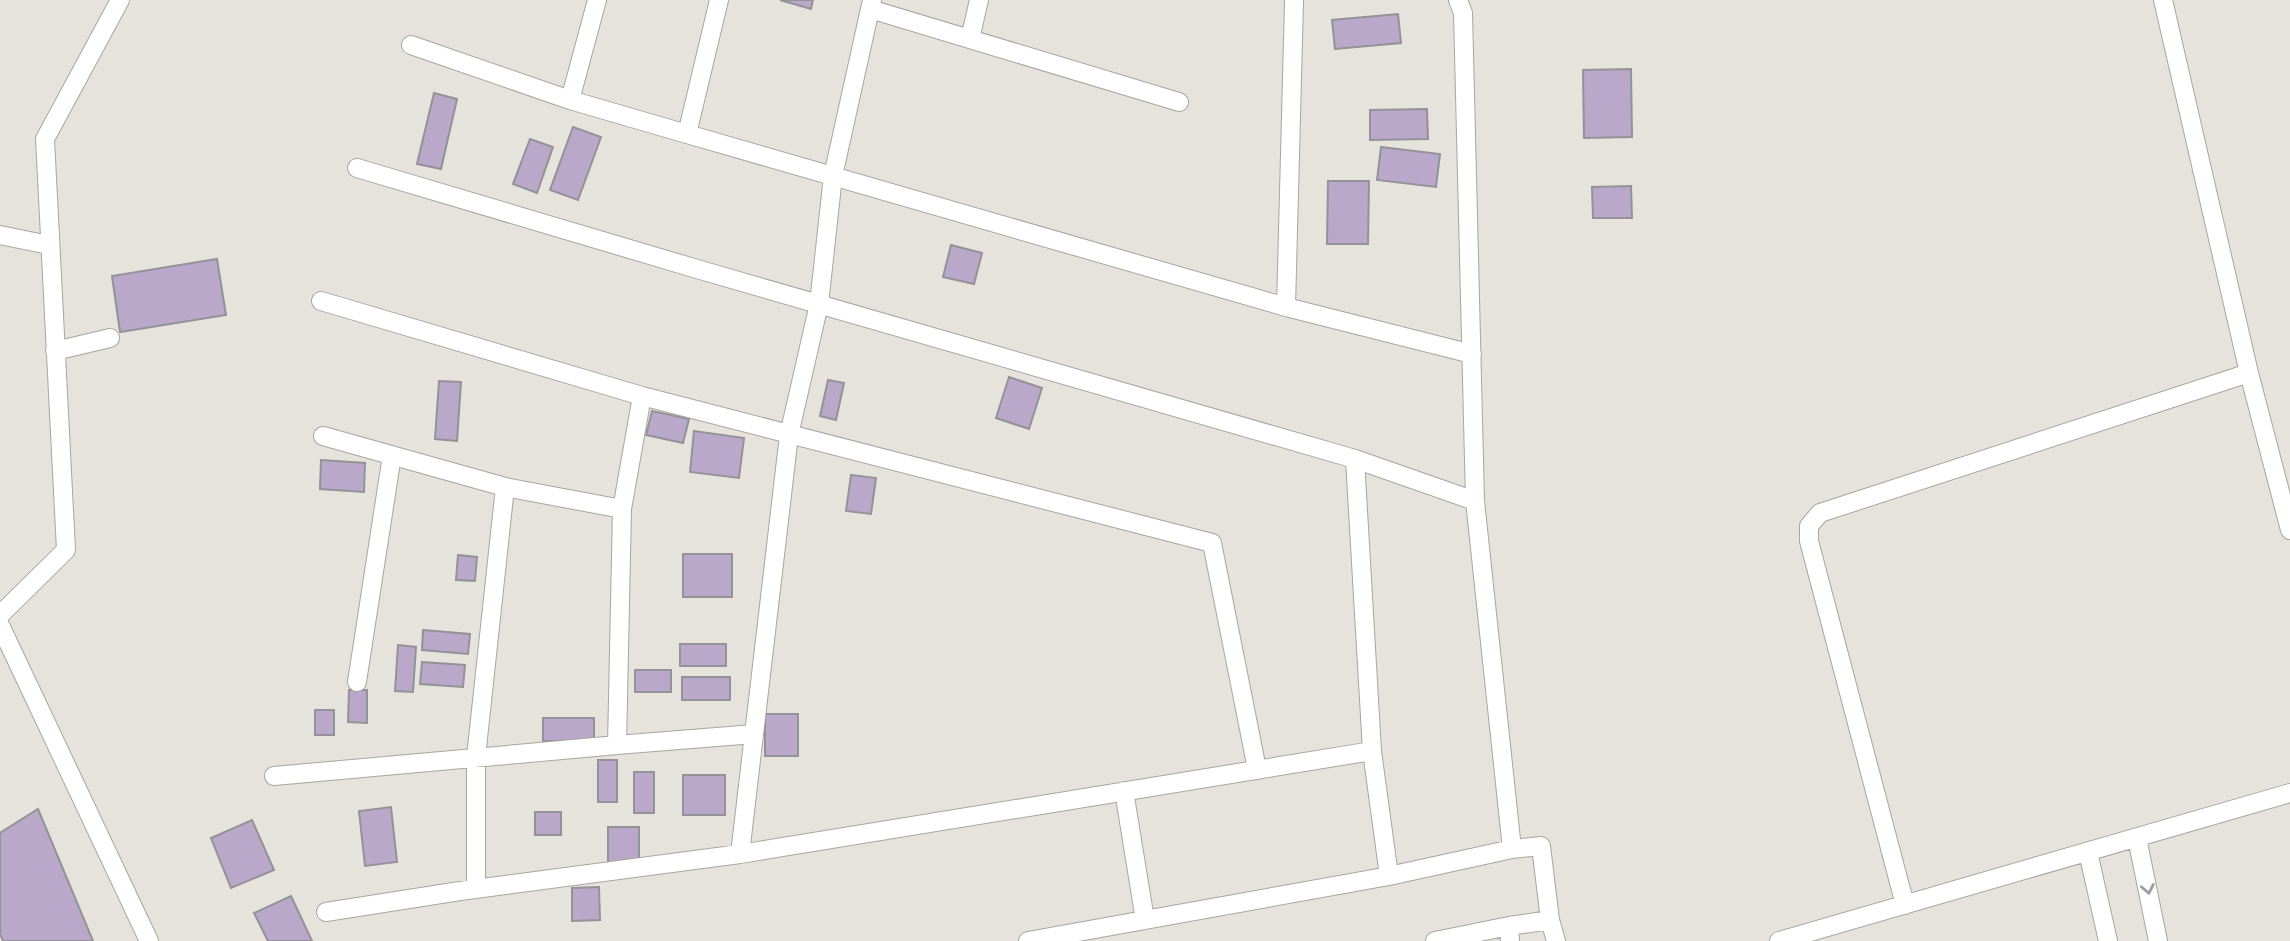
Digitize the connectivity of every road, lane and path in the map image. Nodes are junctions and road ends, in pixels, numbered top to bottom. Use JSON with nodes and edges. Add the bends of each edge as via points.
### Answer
{"nodes":[{"id":1,"x":120,"y":0,"type":"edge"},
{"id":2,"x":597,"y":0,"type":"edge"},
{"id":3,"x":719,"y":0,"type":"edge"},
{"id":4,"x":979,"y":0,"type":"edge"},
{"id":5,"x":1458,"y":0,"type":"edge"},
{"id":6,"x":2163,"y":0,"type":"edge"},
{"id":7,"x":1291,"y":1,"type":"edge"},
{"id":8,"x":871,"y":4,"type":"edge"},
{"id":9,"x":970,"y":39,"type":"junction"},
{"id":10,"x":411,"y":44,"type":"dead end"},
{"id":11,"x":570,"y":100,"type":"junction"},
{"id":12,"x":1180,"y":102,"type":"dead end"},
{"id":13,"x":687,"y":134,"type":"junction"},
{"id":14,"x":358,"y":168,"type":"dead end"},
{"id":15,"x":833,"y":176,"type":"junction"},
{"id":16,"x":0,"y":235,"type":"edge"},
{"id":17,"x":49,"y":245,"type":"junction"},
{"id":18,"x":321,"y":301,"type":"dead end"},
{"id":19,"x":819,"y":304,"type":"junction"},
{"id":20,"x":1286,"y":307,"type":"junction"},
{"id":21,"x":110,"y":338,"type":"dead end"},
{"id":22,"x":55,"y":351,"type":"junction"},
{"id":23,"x":1472,"y":354,"type":"junction"},
{"id":24,"x":2249,"y":373,"type":"junction"},
{"id":25,"x":642,"y":396,"type":"junction"},
{"id":26,"x":789,"y":435,"type":"junction"},
{"id":27,"x":323,"y":436,"type":"dead end"},
{"id":28,"x":392,"y":455,"type":"junction"},
{"id":29,"x":1355,"y":459,"type":"junction"},
{"id":30,"x":506,"y":487,"type":"junction"},
{"id":31,"x":1475,"y":501,"type":"junction"},
{"id":32,"x":622,"y":509,"type":"junction"},
{"id":33,"x":2290,"y":530,"type":"edge"},
{"id":34,"x":0,"y":615,"type":"edge"},
{"id":35,"x":0,"y":625,"type":"edge"},
{"id":36,"x":357,"y":682,"type":"dead end"},
{"id":37,"x":754,"y":734,"type":"junction"},
{"id":38,"x":617,"y":745,"type":"junction"},
{"id":39,"x":1372,"y":751,"type":"junction"},
{"id":40,"x":475,"y":757,"type":"junction"},
{"id":41,"x":1256,"y":769,"type":"junction"},
{"id":42,"x":274,"y":776,"type":"dead end"},
{"id":43,"x":1124,"y":791,"type":"junction"},
{"id":44,"x":2290,"y":793,"type":"edge"},
{"id":45,"x":2137,"y":838,"type":"junction"},
{"id":46,"x":1512,"y":849,"type":"junction"},
{"id":47,"x":2088,"y":852,"type":"junction"},
{"id":48,"x":740,"y":854,"type":"junction"},
{"id":49,"x":1389,"y":876,"type":"junction"},
{"id":50,"x":475,"y":889,"type":"junction"},
{"id":51,"x":1905,"y":905,"type":"junction"},
{"id":52,"x":326,"y":912,"type":"dead end"},
{"id":53,"x":1145,"y":920,"type":"junction"},
{"id":54,"x":1550,"y":920,"type":"junction"},
{"id":55,"x":1509,"y":934,"type":"edge"},
{"id":56,"x":149,"y":941,"type":"edge"},
{"id":57,"x":1028,"y":941,"type":"edge"},
{"id":58,"x":1434,"y":941,"type":"edge"},
{"id":59,"x":1556,"y":941,"type":"edge"},
{"id":60,"x":1779,"y":941,"type":"edge"},
{"id":61,"x":2108,"y":941,"type":"edge"},
{"id":62,"x":2158,"y":941,"type":"edge"}],
"edges":[{"from":1,"to":17,"type":"lane","via":[[45,139]]},
{"from":2,"to":11,"type":"lane"},
{"from":3,"to":13,"type":"lane"},
{"from":4,"to":9,"type":"lane"},
{"from":5,"to":23,"type":"lane","via":[[1463,13]]},
{"from":6,"to":24,"type":"lane"},
{"from":7,"to":20,"type":"lane"},
{"from":8,"to":9,"type":"lane"},
{"from":8,"to":15,"type":"lane"},
{"from":9,"to":12,"type":"lane"},
{"from":10,"to":11,"type":"lane"},
{"from":11,"to":13,"type":"lane"},
{"from":13,"to":15,"type":"lane"},
{"from":14,"to":19,"type":"lane"},
{"from":15,"to":19,"type":"lane"},
{"from":15,"to":20,"type":"lane"},
{"from":16,"to":17,"type":"lane"},
{"from":17,"to":22,"type":"lane"},
{"from":18,"to":25,"type":"lane"},
{"from":19,"to":26,"type":"lane"},
{"from":19,"to":29,"type":"lane"},
{"from":20,"to":23,"type":"lane"},
{"from":21,"to":22,"type":"lane"},
{"from":22,"to":34,"type":"lane","via":[[66,550]]},
{"from":23,"to":31,"type":"lane"},
{"from":24,"to":33,"type":"lane"},
{"from":24,"to":51,"type":"lane","via":[[1820,513],[1809,526],[1809,541]]},
{"from":25,"to":26,"type":"lane"},
{"from":25,"to":32,"type":"lane"},
{"from":26,"to":37,"type":"lane"},
{"from":26,"to":41,"type":"lane","via":[[1212,543]]},
{"from":27,"to":28,"type":"lane"},
{"from":28,"to":30,"type":"lane"},
{"from":28,"to":36,"type":"lane"},
{"from":29,"to":31,"type":"lane"},
{"from":29,"to":39,"type":"lane"},
{"from":30,"to":32,"type":"lane"},
{"from":30,"to":40,"type":"lane"},
{"from":31,"to":46,"type":"lane"},
{"from":32,"to":38,"type":"lane"},
{"from":35,"to":56,"type":"lane"},
{"from":37,"to":38,"type":"lane"},
{"from":37,"to":48,"type":"lane"},
{"from":38,"to":40,"type":"lane"},
{"from":39,"to":41,"type":"lane"},
{"from":39,"to":49,"type":"lane"},
{"from":40,"to":42,"type":"lane"},
{"from":40,"to":50,"type":"lane"},
{"from":41,"to":43,"type":"lane"},
{"from":43,"to":48,"type":"lane"},
{"from":43,"to":53,"type":"lane"},
{"from":44,"to":45,"type":"lane"},
{"from":45,"to":47,"type":"lane"},
{"from":45,"to":62,"type":"lane","one_way":true},
{"from":46,"to":49,"type":"lane"},
{"from":46,"to":54,"type":"lane","via":[[1541,846]]},
{"from":47,"to":51,"type":"lane"},
{"from":47,"to":61,"type":"lane"},
{"from":48,"to":50,"type":"lane"},
{"from":49,"to":53,"type":"lane"},
{"from":50,"to":52,"type":"lane"},
{"from":51,"to":60,"type":"lane"},
{"from":53,"to":57,"type":"lane"},
{"from":54,"to":55,"type":"lane"},
{"from":54,"to":59,"type":"lane"},
{"from":55,"to":58,"type":"lane"}]}
